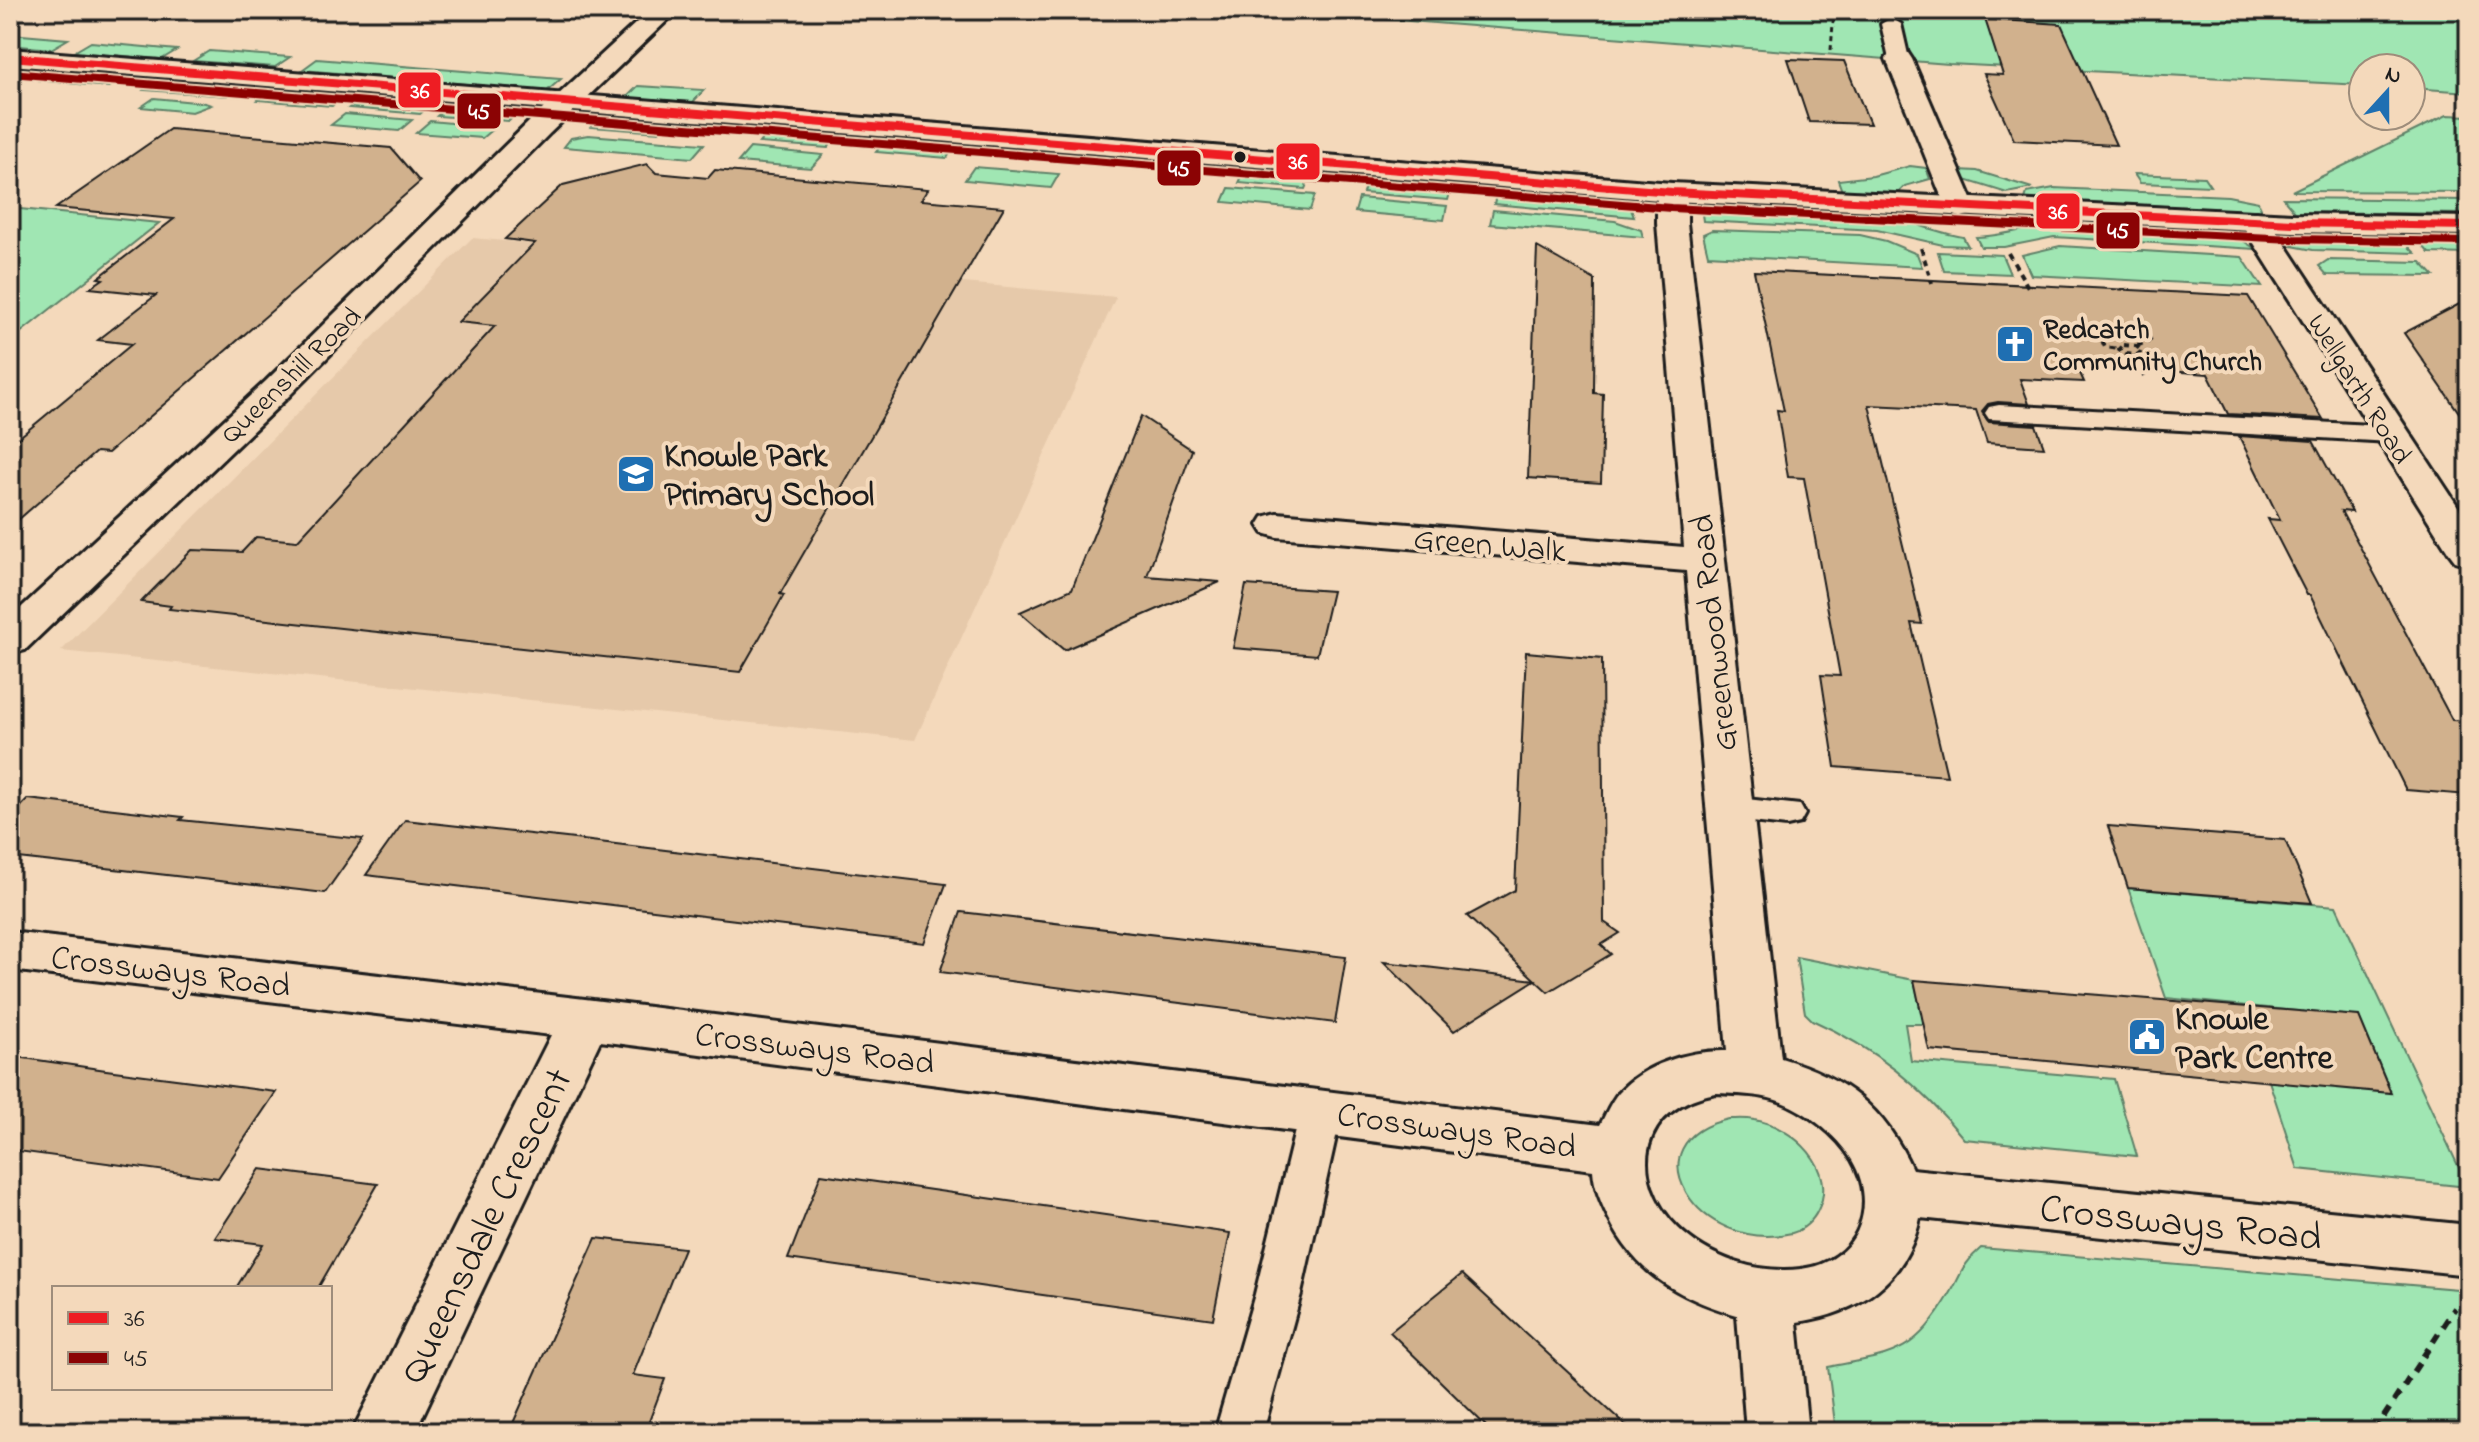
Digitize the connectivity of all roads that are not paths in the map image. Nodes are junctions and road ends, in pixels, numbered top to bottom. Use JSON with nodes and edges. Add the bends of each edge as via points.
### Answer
{"nodes":[{"id":1,"x":665,"y":10,"type":"edge"},
{"id":2,"x":1891,"y":24,"type":"dead end"},
{"id":3,"x":10,"y":57,"type":"edge"},
{"id":4,"x":1899,"y":59,"type":"joint"},
{"id":5,"x":567,"y":102,"type":"junction"},
{"id":6,"x":1672,"y":192,"type":"junction"},
{"id":7,"x":1961,"y":208,"type":"junction"},
{"id":8,"x":2255,"y":221,"type":"junction"},
{"id":9,"x":2469,"y":226,"type":"edge"},
{"id":10,"x":1999,"y":413,"type":"dead end"},
{"id":11,"x":2390,"y":434,"type":"junction"},
{"id":12,"x":1277,"y":525,"type":"dead end"},
{"id":13,"x":2469,"y":553,"type":"edge"},
{"id":14,"x":1704,"y":561,"type":"junction"},
{"id":15,"x":10,"y":641,"type":"edge"},
{"id":16,"x":1729,"y":809,"type":"junction"},
{"id":17,"x":1787,"y":814,"type":"dead end"},
{"id":18,"x":10,"y":951,"type":"edge"},
{"id":19,"x":585,"y":1019,"type":"junction"},
{"id":20,"x":1756,"y":1074,"type":"junction"},
{"id":21,"x":1321,"y":1110,"type":"junction"},
{"id":22,"x":1618,"y":1150,"type":"junction"},
{"id":23,"x":1893,"y":1191,"type":"junction"},
{"id":24,"x":2465,"y":1275,"type":"edge"},
{"id":25,"x":1765,"y":1297,"type":"junction"},
{"id":26,"x":383,"y":1432,"type":"edge"},
{"id":27,"x":1239,"y":1432,"type":"edge"},
{"id":28,"x":1777,"y":1432,"type":"edge"}],
"edges":[{"from":1,"to":5,"type":"street","name":"Queenshill Road"},
{"from":2,"to":4,"type":"lane"},
{"from":3,"to":5,"type":"street"},
{"from":4,"to":7,"type":"street"},
{"from":5,"to":6,"type":"street"},
{"from":5,"to":15,"type":"street","name":"Queenshill Road","via":[[278,388]]},
{"from":6,"to":7,"type":"street"},
{"from":6,"to":14,"type":"street","name":"Greenwood Road"},
{"from":7,"to":8,"type":"street"},
{"from":8,"to":9,"type":"street"},
{"from":8,"to":11,"type":"street","name":"Wellgarth Road"},
{"from":10,"to":11,"type":"lane"},
{"from":11,"to":13,"type":"street","name":"Wellgarth Road"},
{"from":12,"to":14,"type":"street","name":"Green Walk"},
{"from":14,"to":16,"type":"street","name":"Greenwood Road"},
{"from":16,"to":17,"type":"lane"},
{"from":16,"to":20,"type":"street","name":"Greenwood Road"},
{"from":18,"to":19,"type":"street","name":"Crossways Road"},
{"from":19,"to":21,"type":"street","name":"Crossways Road"},
{"from":19,"to":26,"type":"street","name":"Queensdale Crescent"},
{"from":20,"to":22,"type":"street","via":[[1716,1072],[1680,1080],[1650,1096],[1629,1120]]},
{"from":20,"to":23,"type":"street","via":[[1803,1088],[1845,1115],[1876,1151]]},
{"from":21,"to":22,"type":"street","name":"Crossways Road"},
{"from":21,"to":27,"type":"lane"},
{"from":22,"to":25,"type":"street","via":[[1625,1198],[1655,1244],[1705,1279]]},
{"from":23,"to":24,"type":"street","name":"Crossways Road"},
{"from":23,"to":25,"type":"street","via":[[1892,1226],[1877,1257],[1848,1281],[1810,1295]]},
{"from":25,"to":28,"type":"street"}]}
